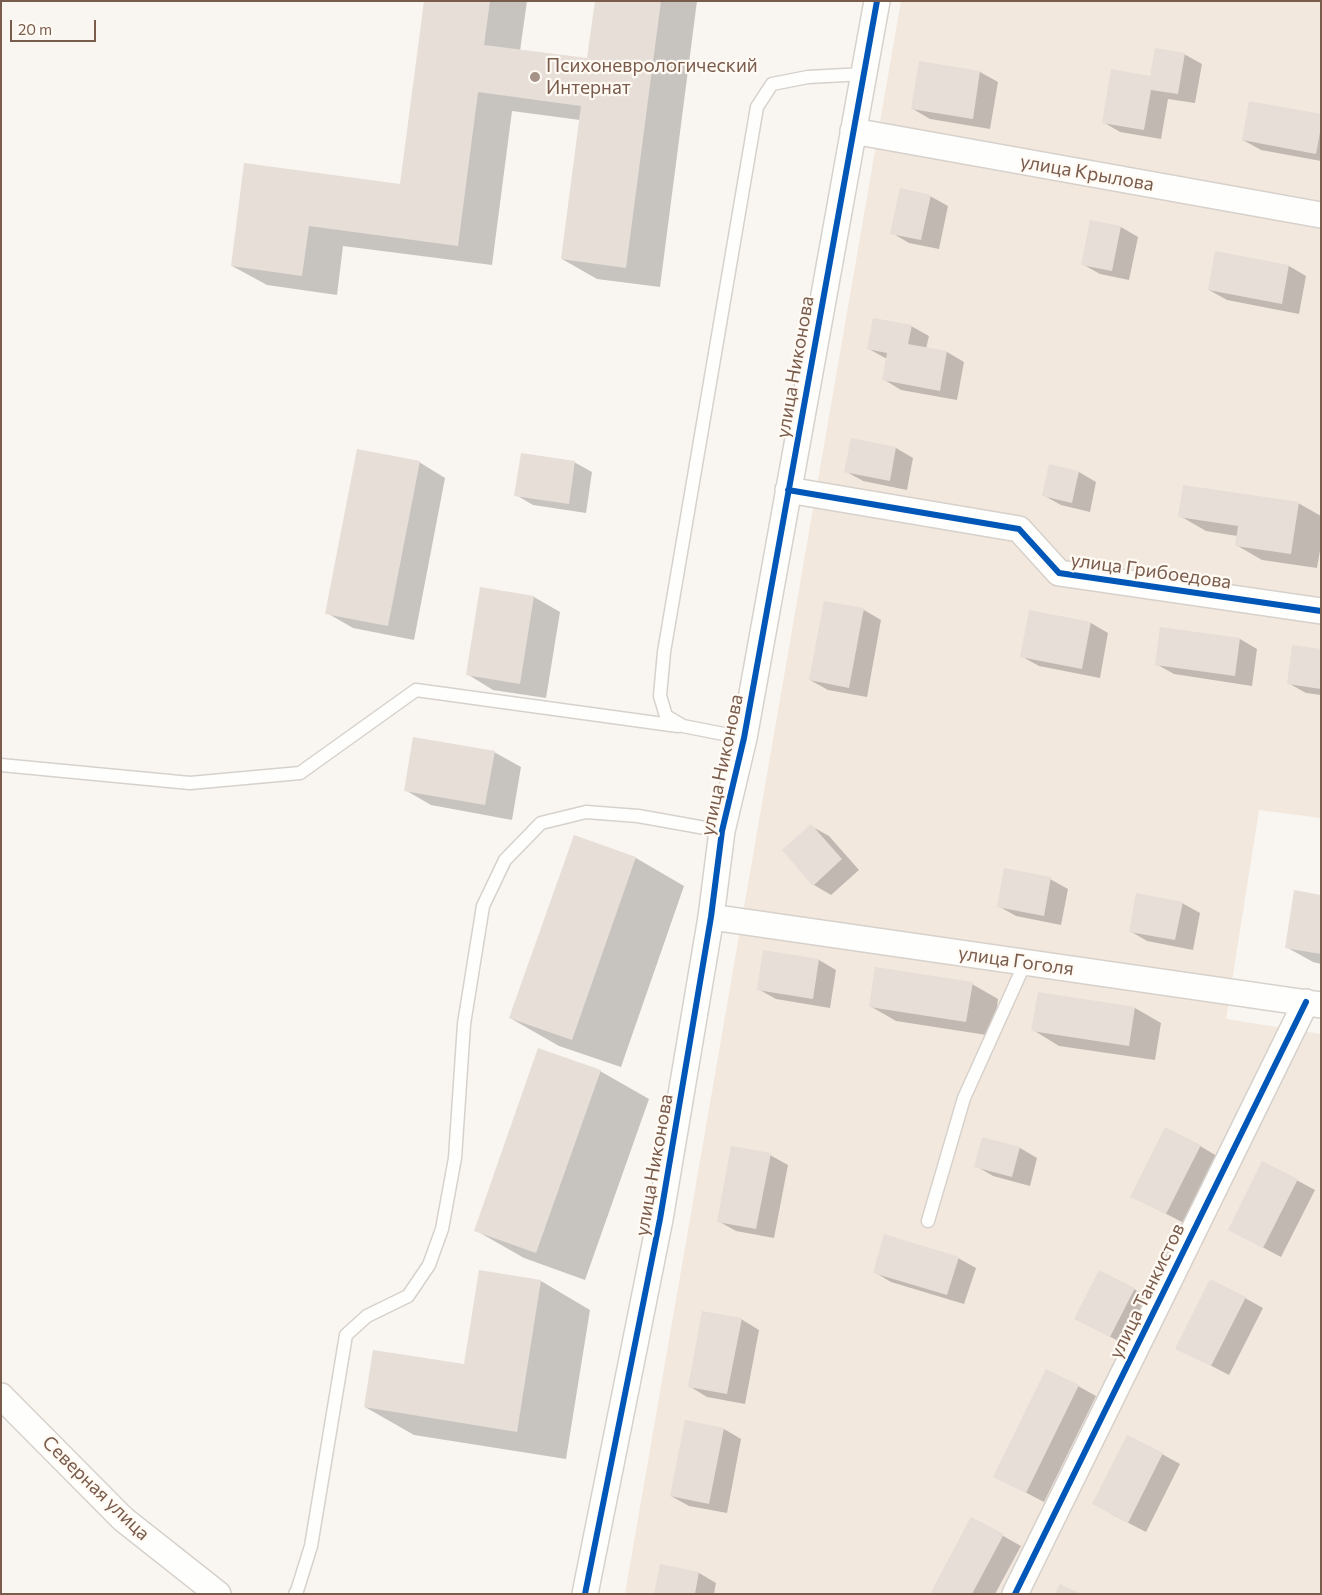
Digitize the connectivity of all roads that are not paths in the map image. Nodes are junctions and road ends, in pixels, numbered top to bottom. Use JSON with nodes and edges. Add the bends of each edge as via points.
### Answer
{"nodes":[{"id":1,"x":877,"y":1,"type":"edge"},
{"id":2,"x":864,"y":74,"type":"junction"},
{"id":3,"x":853,"y":131,"type":"junction"},
{"id":4,"x":1321,"y":215,"type":"edge"},
{"id":5,"x":788,"y":490,"type":"junction"},
{"id":6,"x":1321,"y":612,"type":"edge"},
{"id":7,"x":682,"y":726,"type":"junction"},
{"id":8,"x":744,"y":738,"type":"junction"},
{"id":9,"x":1,"y":765,"type":"edge"},
{"id":10,"x":722,"y":831,"type":"junction"},
{"id":11,"x":712,"y":917,"type":"junction"},
{"id":12,"x":1025,"y":963,"type":"junction"},
{"id":13,"x":1313,"y":1004,"type":"edge"},
{"id":14,"x":928,"y":1221,"type":"dead end"},
{"id":15,"x":1,"y":1396,"type":"edge"},
{"id":16,"x":218,"y":1594,"type":"edge"},
{"id":17,"x":295,"y":1594,"type":"edge"},
{"id":18,"x":585,"y":1594,"type":"edge"},
{"id":19,"x":1014,"y":1594,"type":"edge"}],
"edges":[{"from":1,"to":2,"type":"street","name":"улица Никонова"},
{"from":2,"to":3,"type":"street","name":"улица Никонова"},
{"from":2,"to":7,"type":"lane","via":[[808,77],[772,84],[757,107],[664,652],[660,696],[666,716]]},
{"from":3,"to":4,"type":"street","name":"улица Крылова"},
{"from":3,"to":5,"type":"street","name":"улица Никонова"},
{"from":5,"to":6,"type":"street","name":"улица Грибоедова","via":[[1019,529],[1059,573]]},
{"from":5,"to":8,"type":"street","name":"улица Никонова"},
{"from":7,"to":8,"type":"lane"},
{"from":7,"to":9,"type":"lane","via":[[416,690],[300,773],[190,783]]},
{"from":8,"to":10,"type":"street","name":"улица Никонова"},
{"from":10,"to":11,"type":"street","name":"улица Никонова"},
{"from":10,"to":17,"type":"lane","via":[[638,816],[586,812],[541,823],[505,860],[483,906],[464,1024],[455,1158],[442,1229],[429,1265],[408,1296],[367,1316],[346,1336],[311,1546]]},
{"from":11,"to":12,"type":"street","name":"улица Гоголя"},
{"from":11,"to":18,"type":"street","name":"улица Никонова","via":[[660,1220]]},
{"from":12,"to":13,"type":"street","name":"улица Гоголя"},
{"from":12,"to":14,"type":"lane","via":[[964,1098]]},
{"from":13,"to":19,"type":"street","name":"улица Танкистов"},
{"from":15,"to":16,"type":"street","name":"Северная улица","via":[[123,1518]]}]}
